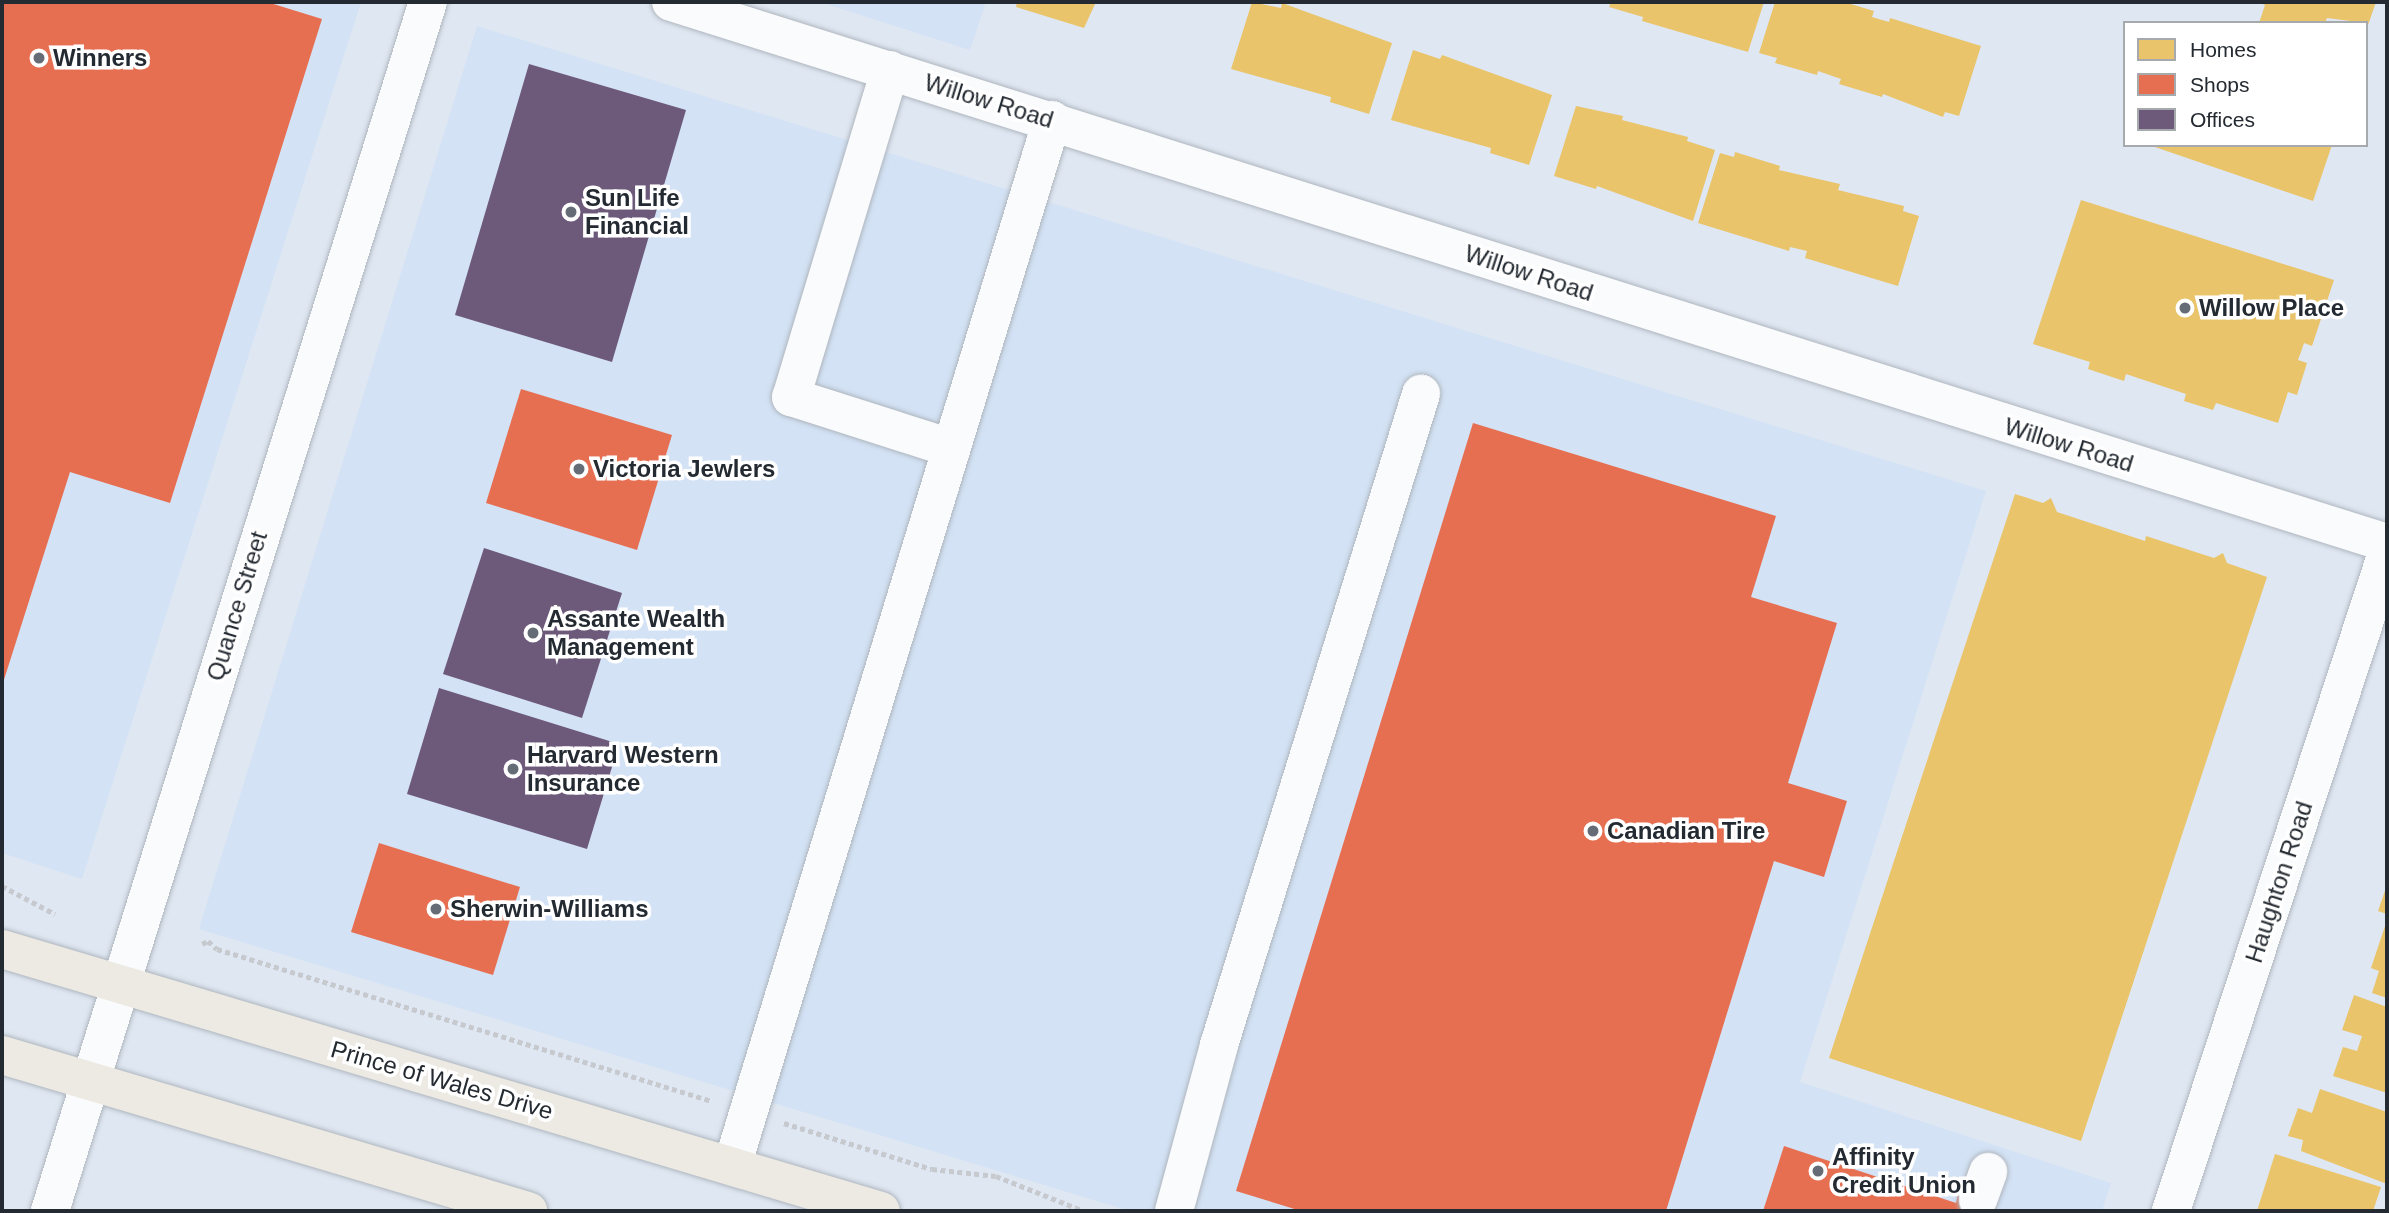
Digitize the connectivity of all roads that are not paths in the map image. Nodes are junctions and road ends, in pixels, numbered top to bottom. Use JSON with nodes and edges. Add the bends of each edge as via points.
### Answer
{"nodes":[{"id":1,"x":428,"y":2,"type":"edge"},
{"id":2,"x":671,"y":2,"type":"edge"},
{"id":3,"x":890,"y":70,"type":"junction"},
{"id":4,"x":1052,"y":120,"type":"junction"},
{"id":5,"x":1421,"y":394,"type":"dead end"},
{"id":6,"x":951,"y":448,"type":"junction"},
{"id":7,"x":2387,"y":543,"type":"edge"},
{"id":8,"x":2387,"y":553,"type":"edge"},
{"id":9,"x":2,"y":949,"type":"edge"},
{"id":10,"x":120,"y":985,"type":"junction"},
{"id":11,"x":2,"y":1055,"type":"edge"},
{"id":12,"x":91,"y":1081,"type":"junction"},
{"id":13,"x":732,"y":1166,"type":"junction"},
{"id":14,"x":50,"y":1211,"type":"edge"},
{"id":15,"x":528,"y":1211,"type":"edge"},
{"id":16,"x":881,"y":1211,"type":"edge"},
{"id":17,"x":1174,"y":1211,"type":"edge"},
{"id":18,"x":2171,"y":1211,"type":"edge"}],
"edges":[{"from":1,"to":10,"type":"street","name":"Quance Street"},
{"from":2,"to":3,"type":"street","name":"Willow Road"},
{"from":3,"to":4,"type":"street","name":"Willow Road"},
{"from":3,"to":6,"type":"street","via":[[790,397]]},
{"from":4,"to":6,"type":"street"},
{"from":4,"to":7,"type":"street","name":"Willow Road","via":[[1955,410]]},
{"from":5,"to":17,"type":"street","via":[[1223,1031]]},
{"from":6,"to":13,"type":"street"},
{"from":8,"to":18,"type":"street","name":"Haughton Road"},
{"from":9,"to":10,"type":"main road","name":"Prince of Wales Drive"},
{"from":10,"to":12,"type":"street","name":"Quance Street"},
{"from":10,"to":13,"type":"main road","name":"Prince of Wales Drive"},
{"from":11,"to":12,"type":"main road"},
{"from":12,"to":14,"type":"street","name":"Quance Street"},
{"from":12,"to":15,"type":"main road"},
{"from":13,"to":16,"type":"main road","name":"Prince of Wales Drive"}]}
